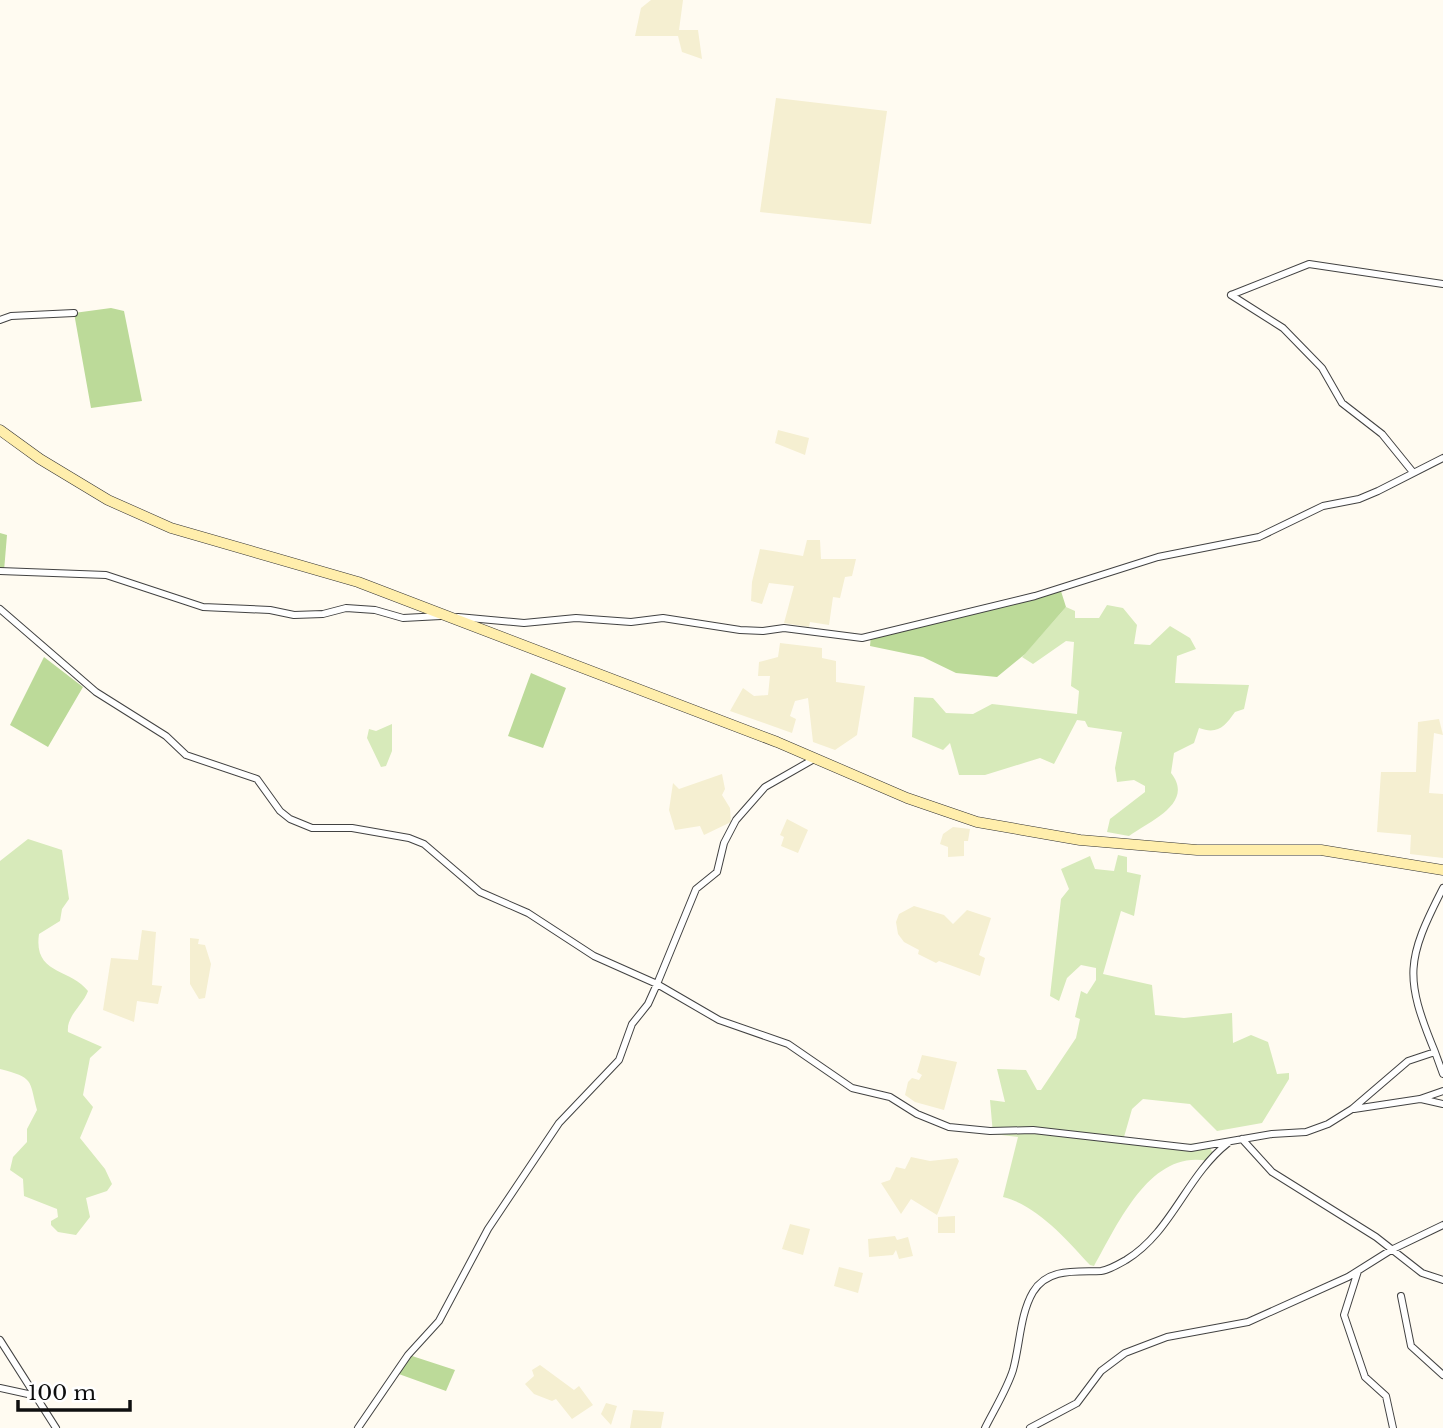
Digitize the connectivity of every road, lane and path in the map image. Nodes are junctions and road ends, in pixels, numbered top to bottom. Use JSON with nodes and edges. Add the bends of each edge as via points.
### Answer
{"nodes":[{"id":1,"x":1443,"y":284,"type":"edge"},
{"id":2,"x":74,"y":313,"type":"dead end"},
{"id":3,"x":0,"y":320,"type":"edge"},
{"id":4,"x":0,"y":430,"type":"edge"},
{"id":5,"x":1443,"y":458,"type":"edge"},
{"id":6,"x":1412,"y":471,"type":"junction"},
{"id":7,"x":0,"y":571,"type":"edge"},
{"id":8,"x":0,"y":609,"type":"edge"},
{"id":9,"x":444,"y":615,"type":"junction"},
{"id":10,"x":814,"y":759,"type":"junction"},
{"id":11,"x":1443,"y":870,"type":"edge"},
{"id":12,"x":1443,"y":888,"type":"edge"},
{"id":13,"x":657,"y":984,"type":"junction"},
{"id":14,"x":1435,"y":1052,"type":"junction"},
{"id":15,"x":1443,"y":1074,"type":"edge"},
{"id":16,"x":1443,"y":1091,"type":"edge"},
{"id":17,"x":1420,"y":1099,"type":"junction"},
{"id":18,"x":1443,"y":1104,"type":"edge"},
{"id":19,"x":1352,"y":1109,"type":"junction"},
{"id":20,"x":1242,"y":1139,"type":"junction"},
{"id":21,"x":1229,"y":1142,"type":"junction"},
{"id":22,"x":1443,"y":1225,"type":"edge"},
{"id":23,"x":1391,"y":1250,"type":"junction"},
{"id":24,"x":1361,"y":1267,"type":"junction"},
{"id":25,"x":1443,"y":1280,"type":"edge"},
{"id":26,"x":1401,"y":1296,"type":"dead end"},
{"id":27,"x":0,"y":1340,"type":"edge"},
{"id":28,"x":1443,"y":1375,"type":"edge"},
{"id":29,"x":0,"y":1388,"type":"edge"},
{"id":30,"x":37,"y":1396,"type":"junction"},
{"id":31,"x":56,"y":1428,"type":"edge"},
{"id":32,"x":358,"y":1428,"type":"edge"},
{"id":33,"x":985,"y":1428,"type":"edge"},
{"id":34,"x":1030,"y":1428,"type":"edge"},
{"id":35,"x":1393,"y":1428,"type":"edge"}],
"edges":[{"from":1,"to":6,"type":"street","via":[[1309,264],[1231,295],[1283,328],[1322,368],[1342,403],[1382,434]]},
{"from":2,"to":3,"type":"street"},
{"from":4,"to":9,"type":"street","via":[[108,500],[171,528],[358,582]]},
{"from":5,"to":6,"type":"street"},
{"from":6,"to":9,"type":"street","via":[[1378,491],[1323,506],[1259,537],[1158,557],[1008,603],[862,638],[784,628],[740,630],[663,618],[524,623]]},
{"from":7,"to":9,"type":"street","via":[[106,575],[203,607],[294,615],[346,608],[403,618]]},
{"from":8,"to":13,"type":"street","via":[[96,692],[166,736],[186,755],[257,779],[290,819],[312,828],[352,828],[424,844],[480,891],[528,913],[607,963]]},
{"from":9,"to":10,"type":"street"},
{"from":10,"to":11,"type":"street","via":[[976,822],[1023,831],[1163,848],[1321,850]]},
{"from":10,"to":13,"type":"street","via":[[765,787],[736,820],[717,872],[696,889]]},
{"from":12,"to":14,"type":"street","via":[[1418,939],[1412,971],[1416,1010]]},
{"from":13,"to":21,"type":"street","via":[[719,1020],[788,1044],[852,1088],[890,1097],[949,1127],[1033,1130],[1175,1147]]},
{"from":13,"to":32,"type":"street","via":[[632,1024],[618,1060],[559,1123],[488,1229],[439,1321],[408,1355]]},
{"from":14,"to":15,"type":"street"},
{"from":14,"to":19,"type":"street","via":[[1408,1061]]},
{"from":16,"to":17,"type":"street"},
{"from":17,"to":18,"type":"street"},
{"from":17,"to":19,"type":"street"},
{"from":19,"to":20,"type":"street","via":[[1306,1132]]},
{"from":20,"to":21,"type":"street"},
{"from":20,"to":23,"type":"street","via":[[1272,1172]]},
{"from":21,"to":33,"type":"street","via":[[1194,1179],[1160,1230],[1126,1260],[1106,1270],[1080,1268],[1054,1275],[1034,1291],[1012,1372]]},
{"from":22,"to":23,"type":"street"},
{"from":23,"to":24,"type":"street"},
{"from":23,"to":25,"type":"street","via":[[1422,1273]]},
{"from":24,"to":34,"type":"street","via":[[1248,1322],[1167,1337],[1125,1353],[1101,1371],[1077,1404]]},
{"from":24,"to":35,"type":"street","via":[[1344,1315],[1364,1377],[1386,1396]]},
{"from":26,"to":28,"type":"street","via":[[1411,1346]]},
{"from":27,"to":30,"type":"street"},
{"from":29,"to":30,"type":"street"},
{"from":30,"to":31,"type":"street"}]}
